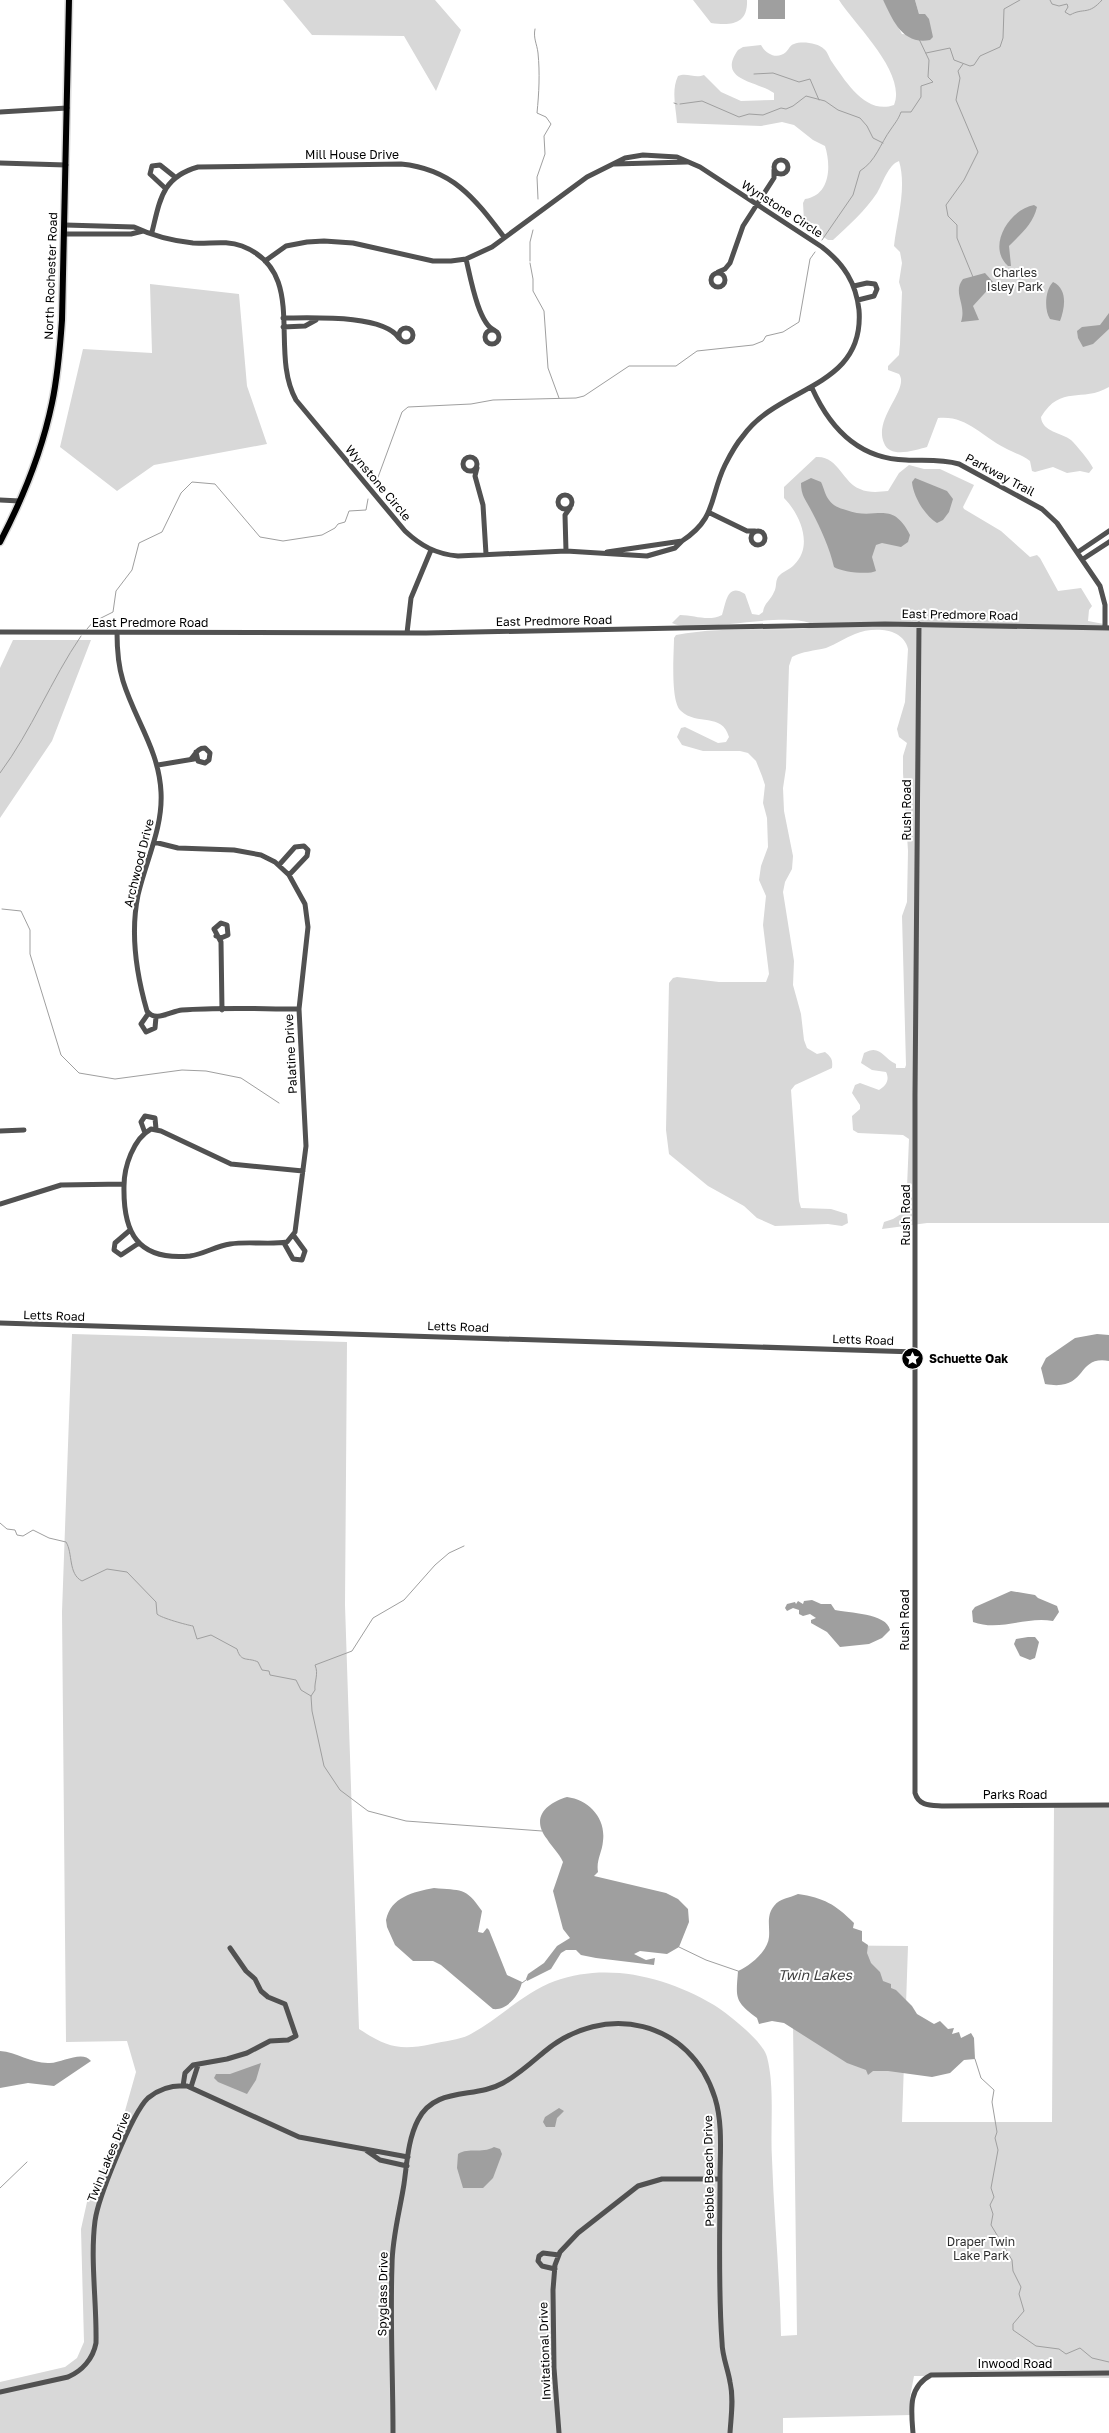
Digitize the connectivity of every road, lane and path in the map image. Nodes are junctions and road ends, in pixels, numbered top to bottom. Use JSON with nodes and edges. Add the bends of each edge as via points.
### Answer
{"nodes":[{"id":1,"x":69,"y":0,"type":"edge"},
{"id":2,"x":67,"y":108,"type":"junction"},
{"id":3,"x":0,"y":112,"type":"edge"},
{"id":4,"x":0,"y":163,"type":"edge"},
{"id":5,"x":66,"y":165,"type":"junction"},
{"id":6,"x":774,"y":170,"type":"junction"},
{"id":7,"x":781,"y":175,"type":"junction"},
{"id":8,"x":175,"y":178,"type":"junction"},
{"id":9,"x":774,"y":178,"type":"junction"},
{"id":10,"x":165,"y":188,"type":"junction"},
{"id":11,"x":757,"y":204,"type":"junction"},
{"id":12,"x":65,"y":225,"type":"junction"},
{"id":13,"x":143,"y":231,"type":"junction"},
{"id":14,"x":152,"y":232,"type":"junction"},
{"id":15,"x":64,"y":234,"type":"junction"},
{"id":16,"x":504,"y":238,"type":"junction"},
{"id":17,"x":466,"y":259,"type":"junction"},
{"id":18,"x":265,"y":261,"type":"junction"},
{"id":19,"x":726,"y":269,"type":"junction"},
{"id":20,"x":718,"y":272,"type":"junction"},
{"id":21,"x":726,"y":277,"type":"junction"},
{"id":22,"x":854,"y":286,"type":"junction"},
{"id":23,"x":858,"y":300,"type":"junction"},
{"id":24,"x":284,"y":318,"type":"junction"},
{"id":25,"x":316,"y":320,"type":"junction"},
{"id":26,"x":487,"y":325,"type":"junction"},
{"id":27,"x":283,"y":327,"type":"junction"},
{"id":28,"x":402,"y":329,"type":"junction"},
{"id":29,"x":494,"y":330,"type":"junction"},
{"id":30,"x":394,"y":332,"type":"junction"},
{"id":31,"x":485,"y":333,"type":"junction"},
{"id":32,"x":399,"y":338,"type":"junction"},
{"id":33,"x":812,"y":388,"type":"junction"},
{"id":34,"x":477,"y":468,"type":"junction"},
{"id":35,"x":468,"y":472,"type":"junction"},
{"id":36,"x":475,"y":476,"type":"junction"},
{"id":37,"x":0,"y":500,"type":"edge"},
{"id":38,"x":20,"y":501,"type":"junction"},
{"id":39,"x":560,"y":508,"type":"junction"},
{"id":40,"x":570,"y":508,"type":"junction"},
{"id":41,"x":710,"y":513,"type":"junction"},
{"id":42,"x":565,"y":515,"type":"junction"},
{"id":43,"x":755,"y":531,"type":"junction"},
{"id":44,"x":1109,"y":531,"type":"edge"},
{"id":45,"x":747,"y":532,"type":"junction"},
{"id":46,"x":1102,"y":536,"type":"junction"},
{"id":47,"x":750,"y":539,"type":"junction"},
{"id":48,"x":0,"y":542,"type":"edge"},
{"id":49,"x":1108,"y":542,"type":"edge"},
{"id":50,"x":431,"y":550,"type":"junction"},
{"id":51,"x":566,"y":551,"type":"junction"},
{"id":52,"x":1078,"y":552,"type":"junction"},
{"id":53,"x":486,"y":554,"type":"junction"},
{"id":54,"x":1083,"y":559,"type":"junction"},
{"id":55,"x":919,"y":624,"type":"junction"},
{"id":56,"x":1107,"y":628,"type":"edge"},
{"id":57,"x":0,"y":632,"type":"edge"},
{"id":58,"x":117,"y":632,"type":"junction"},
{"id":59,"x":407,"y":633,"type":"junction"},
{"id":60,"x":196,"y":752,"type":"junction"},
{"id":61,"x":191,"y":759,"type":"junction"},
{"id":62,"x":198,"y":761,"type":"junction"},
{"id":63,"x":158,"y":765,"type":"junction"},
{"id":64,"x":154,"y":842,"type":"junction"},
{"id":65,"x":278,"y":865,"type":"junction"},
{"id":66,"x":289,"y":875,"type":"junction"},
{"id":67,"x":216,"y":936,"type":"junction"},
{"id":68,"x":226,"y":936,"type":"junction"},
{"id":69,"x":221,"y":942,"type":"junction"},
{"id":70,"x":298,"y":1009,"type":"junction"},
{"id":71,"x":222,"y":1010,"type":"junction"},
{"id":72,"x":148,"y":1014,"type":"junction"},
{"id":73,"x":156,"y":1017,"type":"junction"},
{"id":74,"x":156,"y":1129,"type":"junction"},
{"id":75,"x":24,"y":1130,"type":"dead end"},
{"id":76,"x":0,"y":1131,"type":"edge"},
{"id":77,"x":145,"y":1133,"type":"junction"},
{"id":78,"x":304,"y":1171,"type":"junction"},
{"id":79,"x":124,"y":1184,"type":"junction"},
{"id":80,"x":0,"y":1204,"type":"edge"},
{"id":81,"x":129,"y":1231,"type":"junction"},
{"id":82,"x":294,"y":1236,"type":"junction"},
{"id":83,"x":284,"y":1242,"type":"junction"},
{"id":84,"x":139,"y":1243,"type":"junction"},
{"id":85,"x":0,"y":1323,"type":"edge"},
{"id":86,"x":916,"y":1352,"type":"junction"},
{"id":87,"x":922,"y":1804,"type":"joint"},
{"id":88,"x":1109,"y":1805,"type":"edge"},
{"id":89,"x":230,"y":1948,"type":"dead end"},
{"id":90,"x":198,"y":2065,"type":"junction"},
{"id":91,"x":183,"y":2086,"type":"junction"},
{"id":92,"x":191,"y":2087,"type":"junction"},
{"id":93,"x":365,"y":2149,"type":"junction"},
{"id":94,"x":408,"y":2157,"type":"junction"},
{"id":95,"x":407,"y":2166,"type":"junction"},
{"id":96,"x":720,"y":2179,"type":"junction"},
{"id":97,"x":558,"y":2255,"type":"junction"},
{"id":98,"x":555,"y":2269,"type":"junction"},
{"id":99,"x":1109,"y":2373,"type":"edge"},
{"id":100,"x":0,"y":2392,"type":"edge"},
{"id":101,"x":393,"y":2433,"type":"edge"},
{"id":102,"x":559,"y":2433,"type":"edge"},
{"id":103,"x":730,"y":2433,"type":"edge"},
{"id":104,"x":913,"y":2433,"type":"edge"}],
"edges":[{"from":1,"to":2,"type":"main road","name":"North Rochester Road"},
{"from":2,"to":3,"type":"street"},
{"from":2,"to":5,"type":"main road","name":"North Rochester Road"},
{"from":4,"to":5,"type":"street"},
{"from":5,"to":12,"type":"main road","name":"North Rochester Road"},
{"from":6,"to":7,"type":"street"},
{"from":6,"to":7,"type":"street","via":[[776,161],[785,162],[787,171]]},
{"from":6,"to":9,"type":"street"},
{"from":7,"to":9,"type":"street"},
{"from":8,"to":10,"type":"street","name":"Mill House Drive"},
{"from":8,"to":10,"type":"street","via":[[160,165],[152,166],[150,174]]},
{"from":8,"to":16,"type":"street","name":"Mill House Drive","via":[[189,169],[209,166],[415,166],[432,170],[462,187]]},
{"from":9,"to":11,"type":"street"},
{"from":10,"to":14,"type":"street","name":"Mill House Drive"},
{"from":11,"to":16,"type":"street","name":"Wynstone Circle","via":[[675,156],[643,155],[625,158],[587,177]]},
{"from":11,"to":19,"type":"street","via":[[743,226]]},
{"from":11,"to":22,"type":"street","name":"Wynstone Circle","via":[[830,253],[849,274]]},
{"from":12,"to":13,"type":"street","name":"Wynstone Circle","via":[[127,226]]},
{"from":12,"to":15,"type":"main road","name":"North Rochester Road"},
{"from":13,"to":14,"type":"street","name":"Wynstone Circle"},
{"from":13,"to":15,"type":"street","name":"Wynstone Circle","via":[[131,234]]},
{"from":14,"to":18,"type":"street","name":"Wynstone Circle","via":[[193,243],[235,244]]},
{"from":15,"to":38,"type":"main road","name":"North Rochester Road","via":[[62,320],[55,388],[40,450]]},
{"from":16,"to":17,"type":"street","name":"Wynstone Circle"},
{"from":17,"to":18,"type":"street","name":"Wynstone Circle","via":[[433,261],[353,243],[324,241],[295,243],[278,250]]},
{"from":17,"to":26,"type":"street"},
{"from":18,"to":24,"type":"street","name":"Wynstone Circle","via":[[280,284]]},
{"from":19,"to":20,"type":"street"},
{"from":19,"to":21,"type":"street"},
{"from":20,"to":21,"type":"street"},
{"from":20,"to":21,"type":"street","via":[[712,276],[714,285],[723,286]]},
{"from":22,"to":23,"type":"street","name":"Wynstone Circle"},
{"from":22,"to":23,"type":"street","via":[[870,282],[877,289],[874,296]]},
{"from":23,"to":33,"type":"street","name":"Wynstone Circle","via":[[858,328],[849,357],[840,368]]},
{"from":24,"to":25,"type":"street"},
{"from":24,"to":27,"type":"street","name":"Wynstone Circle"},
{"from":25,"to":27,"type":"street","via":[[305,326]]},
{"from":25,"to":30,"type":"street","via":[[354,319]]},
{"from":26,"to":29,"type":"street"},
{"from":26,"to":31,"type":"street"},
{"from":27,"to":50,"type":"street","name":"Wynstone Circle","via":[[286,379],[296,400],[405,531]]},
{"from":28,"to":30,"type":"street"},
{"from":28,"to":32,"type":"street"},
{"from":28,"to":32,"type":"street","via":[[411,330],[413,338],[405,343]]},
{"from":29,"to":31,"type":"street"},
{"from":29,"to":31,"type":"street","via":[[499,337],[494,344],[487,342]]},
{"from":30,"to":32,"type":"street"},
{"from":33,"to":41,"type":"street","name":"Wynstone Circle","via":[[780,402],[744,435],[725,465]]},
{"from":33,"to":52,"type":"street","name":"Parkway Trail","via":[[832,424],[856,445],[870,453],[894,459],[959,464],[1042,509],[1057,523]]},
{"from":34,"to":35,"type":"street"},
{"from":34,"to":35,"type":"street","via":[[476,460],[468,457],[462,465]]},
{"from":34,"to":36,"type":"street"},
{"from":35,"to":36,"type":"street"},
{"from":36,"to":53,"type":"street","via":[[483,504]]},
{"from":37,"to":38,"type":"street"},
{"from":38,"to":48,"type":"main road","name":"North Rochester Road"},
{"from":39,"to":40,"type":"street"},
{"from":39,"to":40,"type":"street","via":[[557,502],[563,495],[572,499]]},
{"from":39,"to":42,"type":"street"},
{"from":40,"to":42,"type":"street"},
{"from":41,"to":45,"type":"street"},
{"from":41,"to":51,"type":"street","name":"Wynstone Circle","via":[[675,548],[655,555]]},
{"from":42,"to":51,"type":"street"},
{"from":43,"to":45,"type":"street"},
{"from":43,"to":47,"type":"street"},
{"from":43,"to":47,"type":"street","via":[[764,533],[764,542],[755,545]]},
{"from":44,"to":46,"type":"street"},
{"from":45,"to":47,"type":"street"},
{"from":46,"to":49,"type":"street"},
{"from":46,"to":52,"type":"street"},
{"from":49,"to":54,"type":"street"},
{"from":50,"to":53,"type":"street","name":"Wynstone Circle","via":[[458,556]]},
{"from":50,"to":59,"type":"street","via":[[411,598]]},
{"from":51,"to":53,"type":"street","name":"Wynstone Circle"},
{"from":52,"to":54,"type":"street","name":"Parkway Trail"},
{"from":54,"to":56,"type":"street","name":"Parkway Trail","via":[[1102,592]]},
{"from":55,"to":56,"type":"street","name":"East Predmore Road"},
{"from":55,"to":59,"type":"street","name":"East Predmore Road"},
{"from":55,"to":86,"type":"street","name":"Rush Road"},
{"from":57,"to":58,"type":"street","name":"East Predmore Road"},
{"from":58,"to":59,"type":"street","name":"East Predmore Road"},
{"from":58,"to":63,"type":"street","name":"Archwood Drive","via":[[123,682]]},
{"from":60,"to":61,"type":"street"},
{"from":60,"to":62,"type":"street"},
{"from":60,"to":62,"type":"street","via":[[205,748],[211,756],[207,762]]},
{"from":61,"to":62,"type":"street"},
{"from":61,"to":63,"type":"street"},
{"from":63,"to":64,"type":"street","name":"Archwood Drive","via":[[161,812]]},
{"from":64,"to":65,"type":"street","name":"Palatine Drive","via":[[195,850],[244,850]]},
{"from":64,"to":72,"type":"street","name":"Archwood Drive","via":[[138,896],[134,933],[137,975]]},
{"from":65,"to":66,"type":"street","name":"Palatine Drive"},
{"from":65,"to":66,"type":"street","via":[[295,847],[304,846],[308,850],[307,856]]},
{"from":66,"to":70,"type":"street","name":"Palatine Drive","via":[[300,892],[308,927]]},
{"from":67,"to":68,"type":"street"},
{"from":67,"to":68,"type":"street","via":[[215,927],[223,923],[229,928]]},
{"from":67,"to":69,"type":"street"},
{"from":68,"to":69,"type":"street"},
{"from":69,"to":71,"type":"street"},
{"from":70,"to":71,"type":"street","name":"Archwood Drive"},
{"from":70,"to":78,"type":"street","name":"Palatine Drive","via":[[305,1116]]},
{"from":71,"to":73,"type":"street","name":"Archwood Drive","via":[[183,1010]]},
{"from":72,"to":73,"type":"street"},
{"from":72,"to":73,"type":"street","name":"Archwood Drive","via":[[141,1024],[144,1031],[154,1030]]},
{"from":74,"to":77,"type":"street"},
{"from":74,"to":77,"type":"street","via":[[153,1116],[145,1116],[141,1122]]},
{"from":74,"to":78,"type":"street","via":[[231,1164]]},
{"from":75,"to":76,"type":"street"},
{"from":77,"to":79,"type":"street","via":[[129,1159]]},
{"from":78,"to":82,"type":"street","name":"Palatine Drive"},
{"from":79,"to":80,"type":"street","via":[[61,1185]]},
{"from":79,"to":81,"type":"street","via":[[123,1210]]},
{"from":81,"to":84,"type":"street"},
{"from":81,"to":84,"type":"street","via":[[115,1243],[114,1250],[121,1255]]},
{"from":82,"to":83,"type":"street"},
{"from":82,"to":83,"type":"street","via":[[305,1251],[302,1260],[293,1259]]},
{"from":83,"to":84,"type":"street","via":[[236,1243],[179,1256],[156,1253]]},
{"from":85,"to":86,"type":"street","name":"Letts Road"},
{"from":86,"to":87,"type":"street","name":"Rush Road","via":[[915,1781],[917,1800]]},
{"from":87,"to":88,"type":"street","name":"Parks Road"},
{"from":89,"to":90,"type":"street","via":[[264,1995],[285,2004],[296,2035],[290,2040],[270,2041],[238,2056]]},
{"from":90,"to":91,"type":"street","via":[[190,2067],[184,2076]]},
{"from":90,"to":92,"type":"street"},
{"from":91,"to":92,"type":"street","name":"Twin Lakes Drive"},
{"from":91,"to":100,"type":"street","name":"Twin Lakes Drive","via":[[165,2089],[142,2105],[100,2202],[94,2229],[96,2343],[92,2356],[68,2378]]},
{"from":92,"to":93,"type":"street","name":"Twin Lakes Drive","via":[[287,2133],[308,2140]]},
{"from":93,"to":94,"type":"street","name":"Twin Lakes Drive"},
{"from":93,"to":95,"type":"street","name":"Twin Lakes Drive","via":[[380,2160]]},
{"from":94,"to":95,"type":"street","name":"Spyglass Drive"},
{"from":94,"to":96,"type":"street","name":"Pebble Beach Drive","via":[[414,2129],[430,2104],[503,2083],[576,2030],[595,2025],[636,2025],[678,2042],[706,2073],[719,2116]]},
{"from":95,"to":101,"type":"street","name":"Spyglass Drive","via":[[392,2264]]},
{"from":96,"to":97,"type":"street","via":[[662,2179],[638,2186],[578,2233]]},
{"from":96,"to":103,"type":"street","name":"Pebble Beach Drive","via":[[722,2342],[731,2384]]},
{"from":97,"to":98,"type":"street","name":"Invitational Drive"},
{"from":97,"to":98,"type":"street","via":[[543,2252],[538,2258],[542,2266]]},
{"from":98,"to":102,"type":"street","name":"Invitational Drive","via":[[554,2368]]},
{"from":99,"to":104,"type":"street","name":"Inwood Road","via":[[931,2375],[917,2384],[913,2399]]}]}
